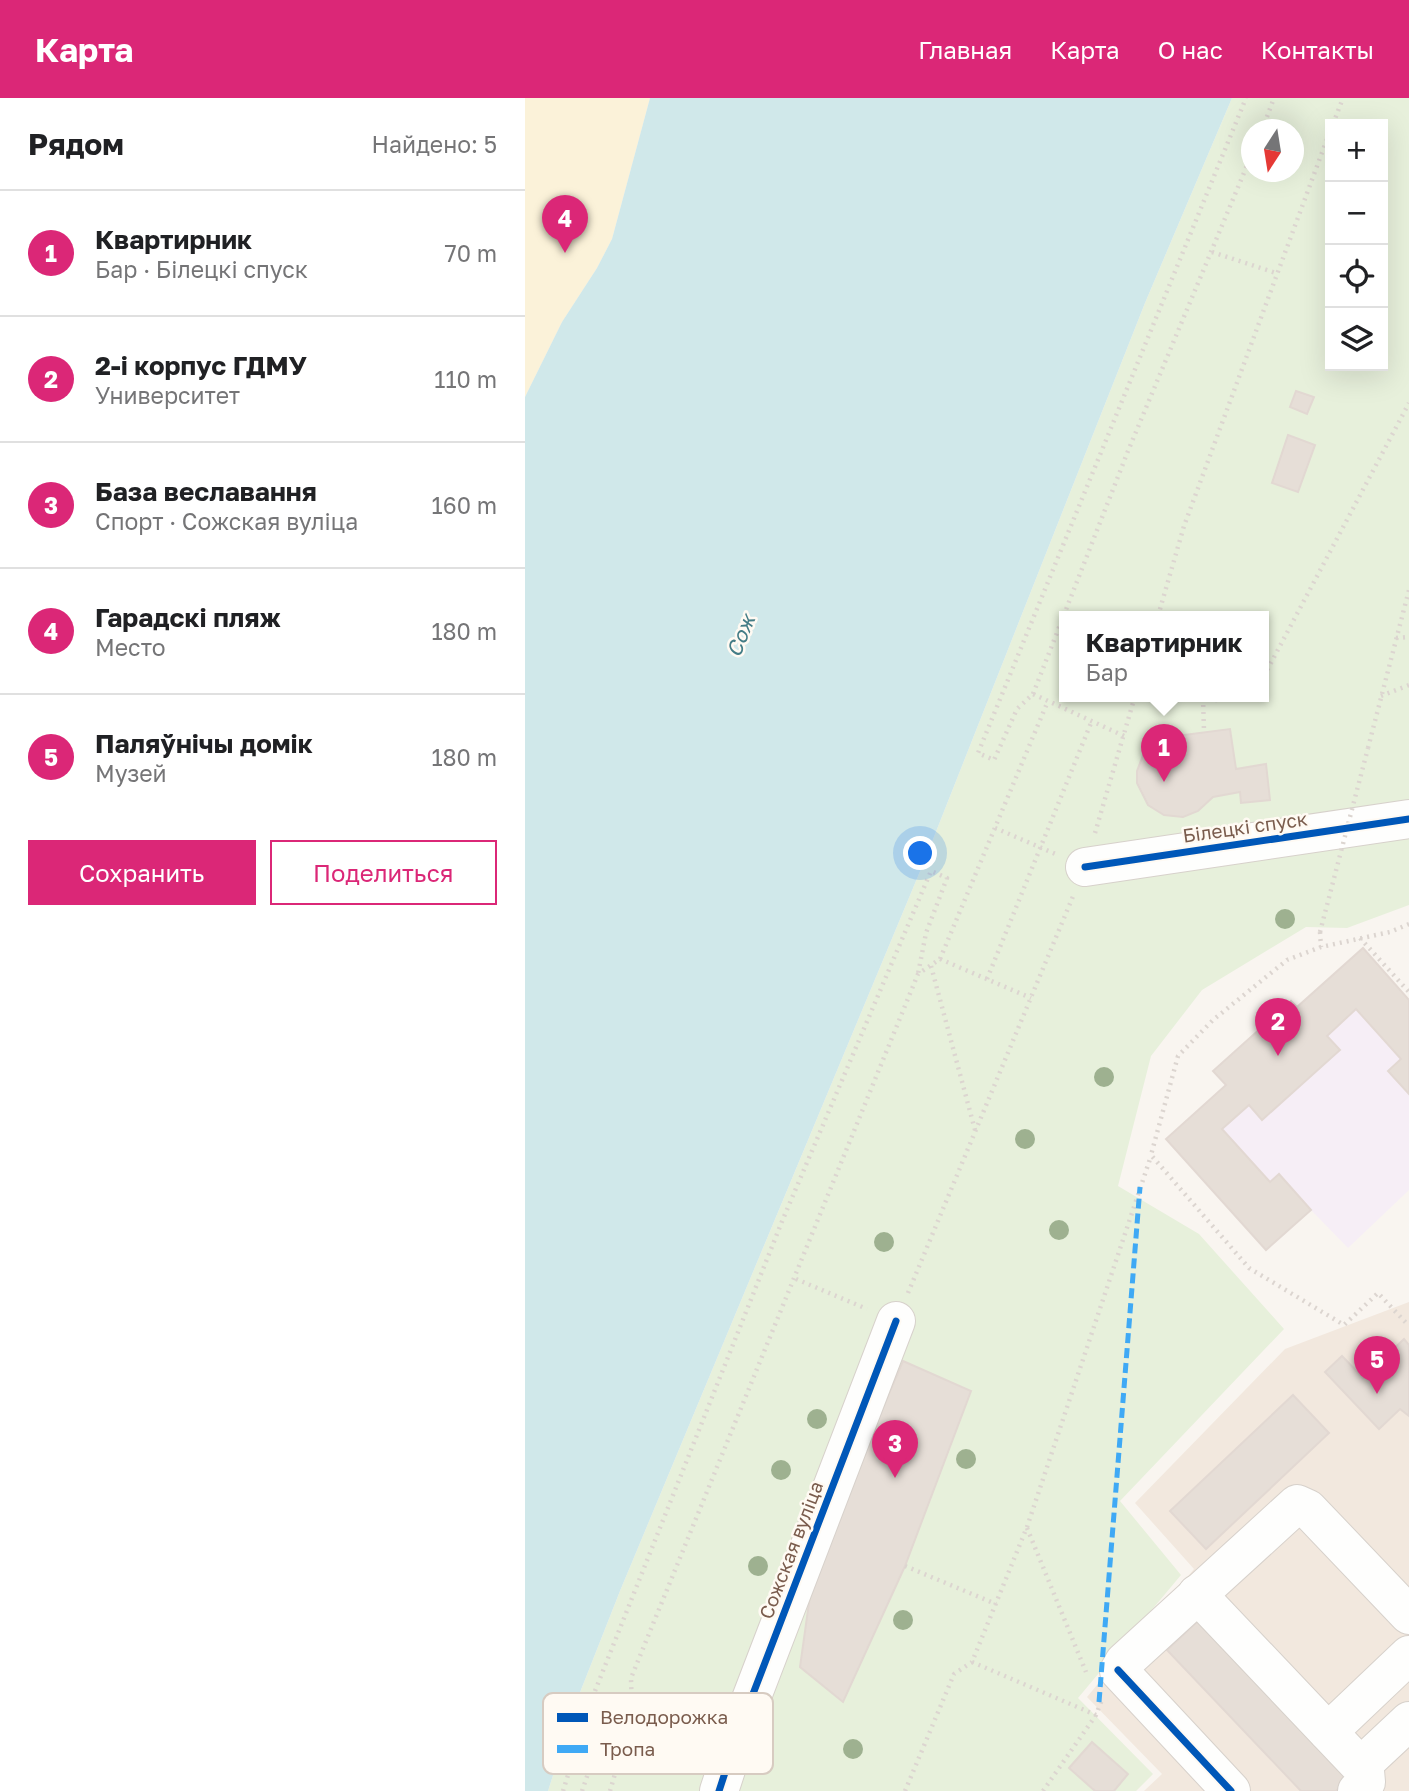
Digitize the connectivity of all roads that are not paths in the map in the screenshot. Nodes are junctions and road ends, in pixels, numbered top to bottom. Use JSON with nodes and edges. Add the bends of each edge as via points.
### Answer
{"nodes":[{"id":1,"x":1409,"y":819,"type":"edge"},
{"id":2,"x":1085,"y":867,"type":"road end"},
{"id":3,"x":896,"y":1321,"type":"road end"},
{"id":4,"x":1197,"y":1594,"type":"junction"},
{"id":5,"x":1409,"y":1615,"type":"edge"},
{"id":6,"x":1409,"y":1655,"type":"edge"},
{"id":7,"x":753,"y":1693,"type":"edge"},
{"id":8,"x":1409,"y":1721,"type":"edge"},
{"id":9,"x":1328,"y":1732,"type":"junction"},
{"id":10,"x":725,"y":1774,"type":"edge"},
{"id":11,"x":1359,"y":1779,"type":"edge"},
{"id":12,"x":719,"y":1791,"type":"edge"},
{"id":13,"x":1231,"y":1791,"type":"edge"}],
"edges":[{"from":1,"to":2,"type":"street","name":"Білецкі спуск"},
{"from":3,"to":7,"type":"street","name":"Сожская вуліца"},
{"from":4,"to":5,"type":"street","via":[[1297,1504],[1308,1509]]},
{"from":4,"to":9,"type":"street"},
{"from":4,"to":13,"type":"street","via":[[1104,1683]]},
{"from":6,"to":9,"type":"street"},
{"from":8,"to":11,"type":"street"},
{"from":9,"to":11,"type":"street"},
{"from":10,"to":12,"type":"street","name":"Сожская вуліца"}]}
